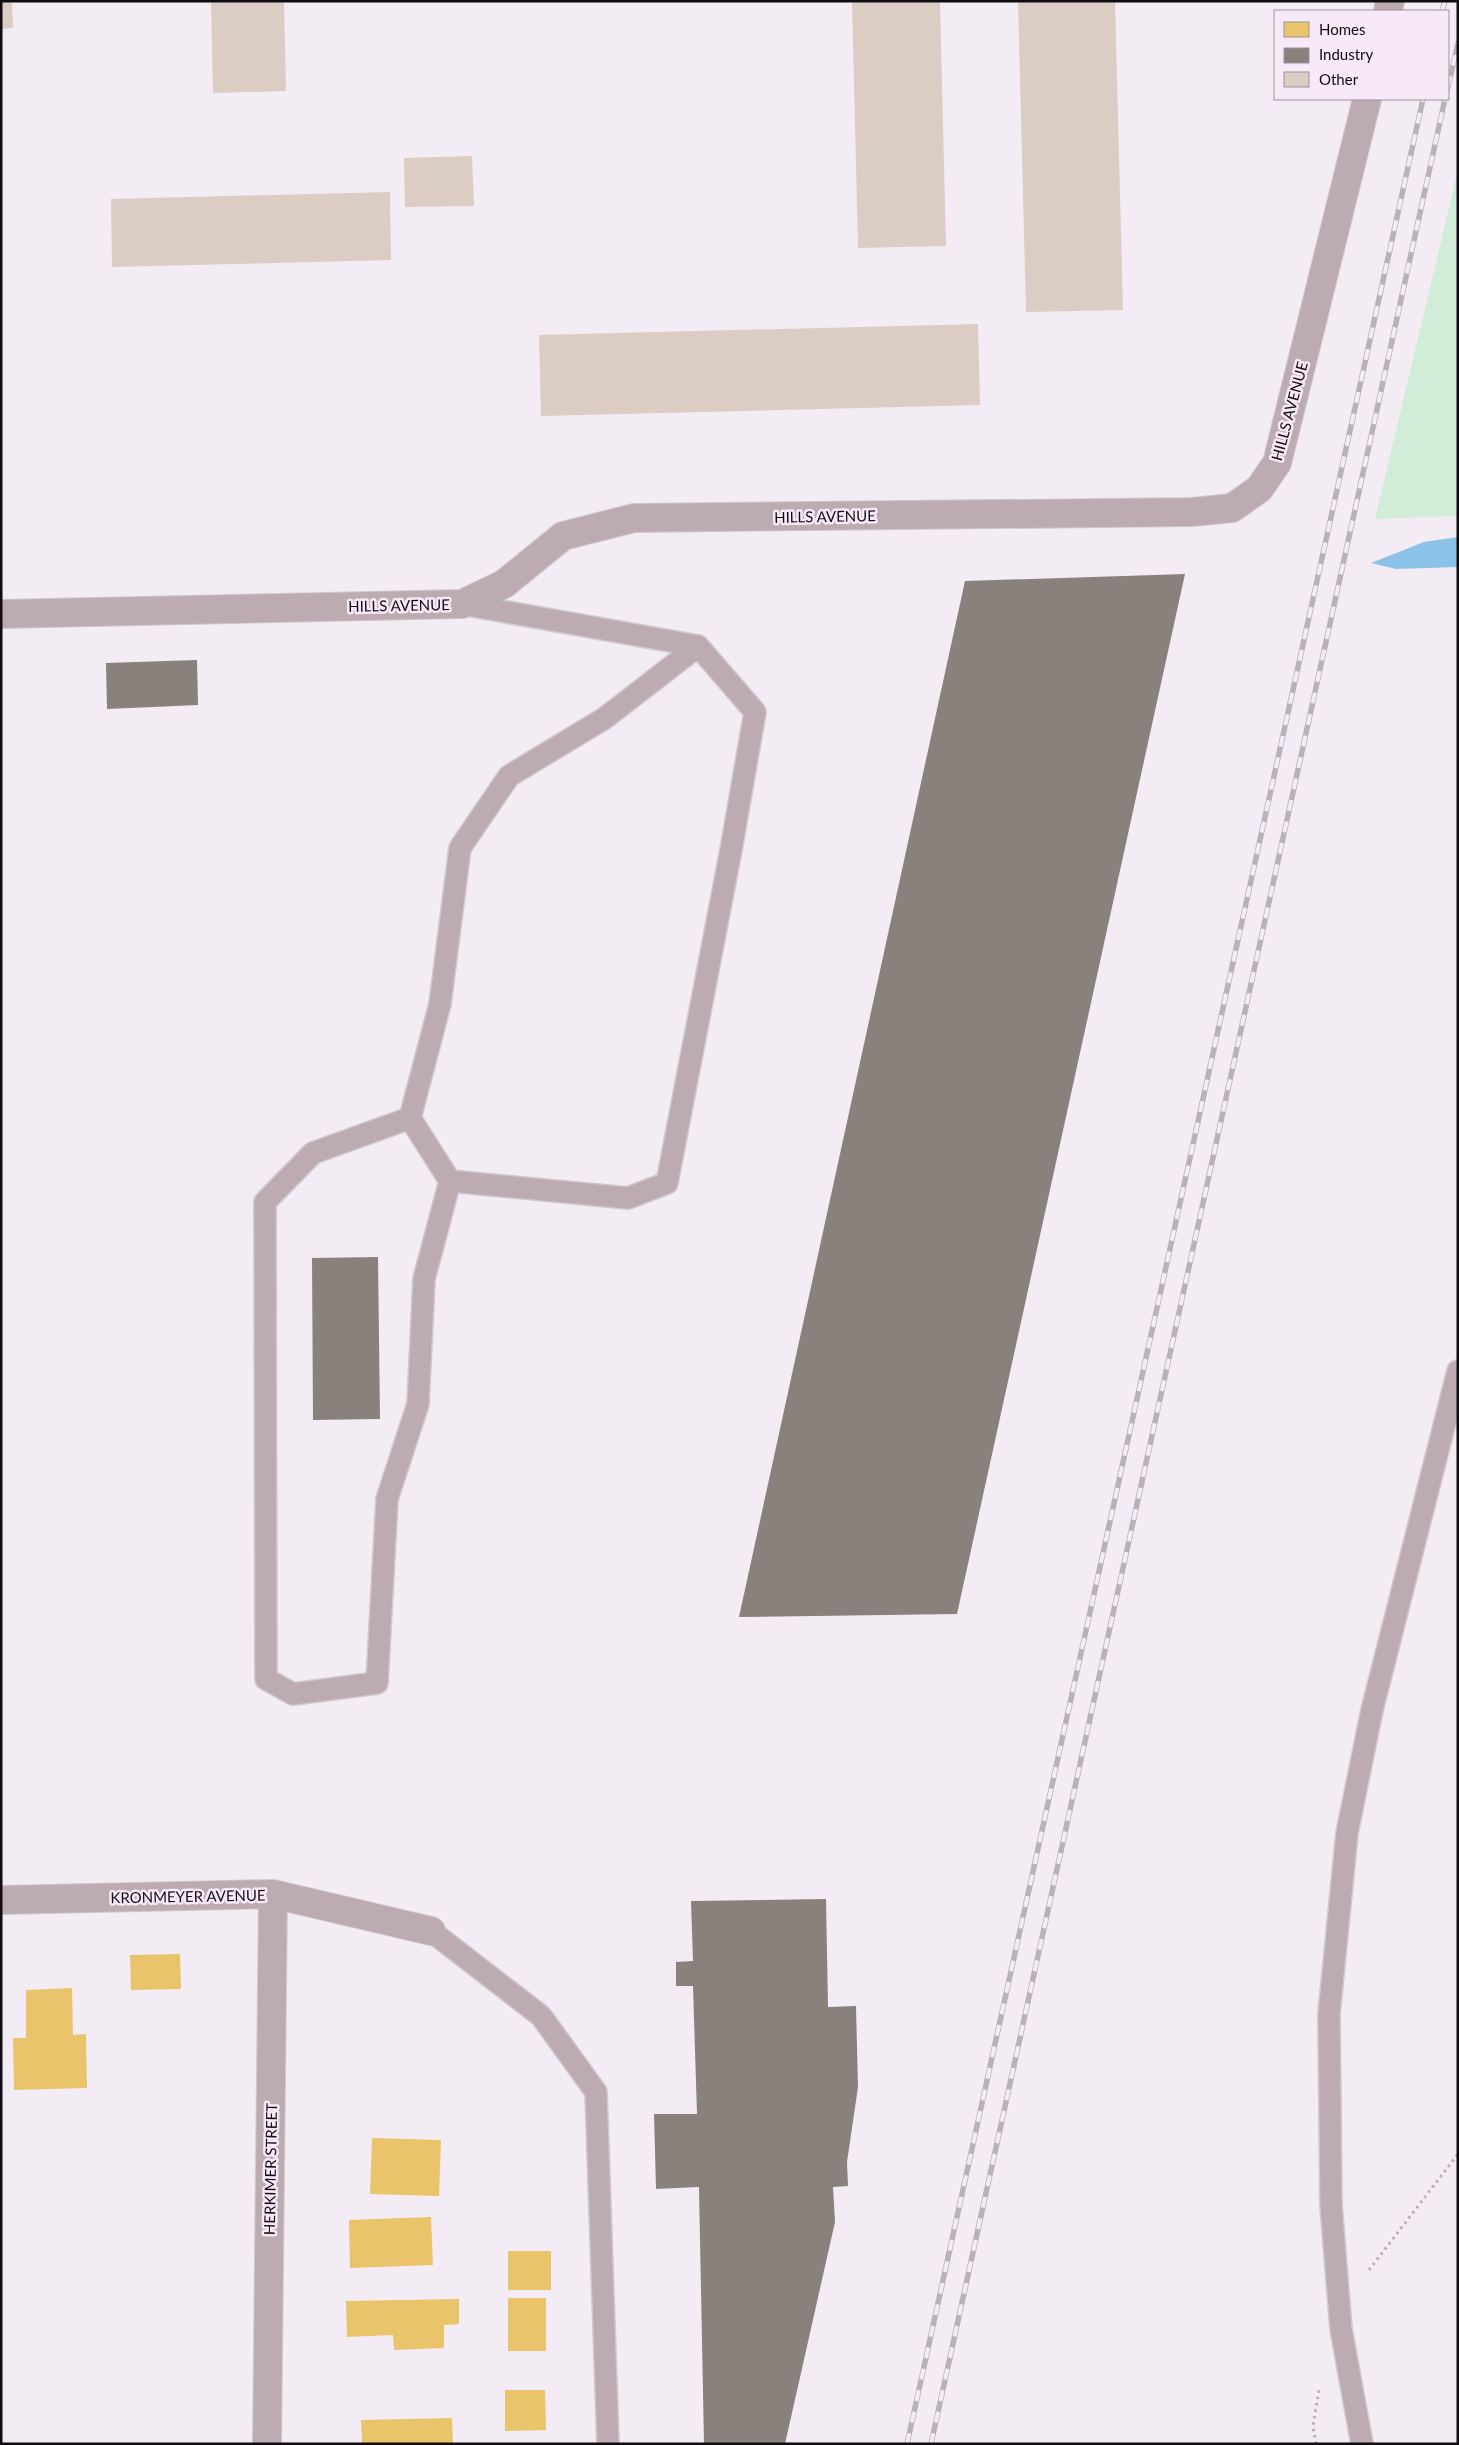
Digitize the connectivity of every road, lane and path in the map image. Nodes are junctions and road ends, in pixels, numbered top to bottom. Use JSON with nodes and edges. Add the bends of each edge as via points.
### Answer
{"nodes":[{"id":1,"x":1367,"y":100,"type":"edge"},
{"id":2,"x":462,"y":604,"type":"junction"},
{"id":3,"x":1,"y":614,"type":"edge"},
{"id":4,"x":698,"y":646,"type":"junction"},
{"id":5,"x":410,"y":1118,"type":"junction"},
{"id":6,"x":450,"y":1182,"type":"junction"},
{"id":7,"x":1458,"y":1371,"type":"edge"},
{"id":8,"x":273,"y":1894,"type":"junction"},
{"id":9,"x":1,"y":1900,"type":"edge"},
{"id":10,"x":431,"y":1930,"type":"joint"},
{"id":11,"x":1458,"y":2154,"type":"edge"},
{"id":12,"x":1363,"y":2278,"type":"dead end"},
{"id":13,"x":1321,"y":2383,"type":"dead end"},
{"id":14,"x":267,"y":2444,"type":"edge"},
{"id":15,"x":608,"y":2444,"type":"edge"},
{"id":16,"x":1316,"y":2444,"type":"edge"},
{"id":17,"x":1362,"y":2444,"type":"edge"}],
"edges":[{"from":1,"to":2,"type":"street","name":"HILLS AVENUE","via":[[1277,463],[1259,489],[1232,508],[1192,512],[634,518],[563,536],[504,584]]},
{"from":2,"to":3,"type":"street","name":"HILLS AVENUE"},
{"from":2,"to":4,"type":"lane"},
{"from":4,"to":5,"type":"lane","via":[[605,718],[509,776],[460,848],[440,1004]]},
{"from":4,"to":6,"type":"lane","via":[[755,712],[667,1184],[628,1198]]},
{"from":5,"to":6,"type":"lane"},
{"from":5,"to":6,"type":"lane","via":[[314,1153],[265,1202],[266,1679],[294,1694],[377,1683],[387,1498],[418,1404],[424,1279]]},
{"from":7,"to":17,"type":"lane","via":[[1372,1710],[1348,1824],[1329,2014],[1334,2244],[1341,2329]]},
{"from":8,"to":9,"type":"street","name":"KRONMEYER AVENUE"},
{"from":8,"to":10,"type":"street","name":"KRONMEYER AVENUE"},
{"from":8,"to":14,"type":"street","name":"HERKIMER STREET"},
{"from":10,"to":15,"type":"lane","via":[[541,2016],[596,2092]]},
{"from":11,"to":12,"type":"path"},
{"from":13,"to":16,"type":"path","via":[[1313,2426]]}]}
